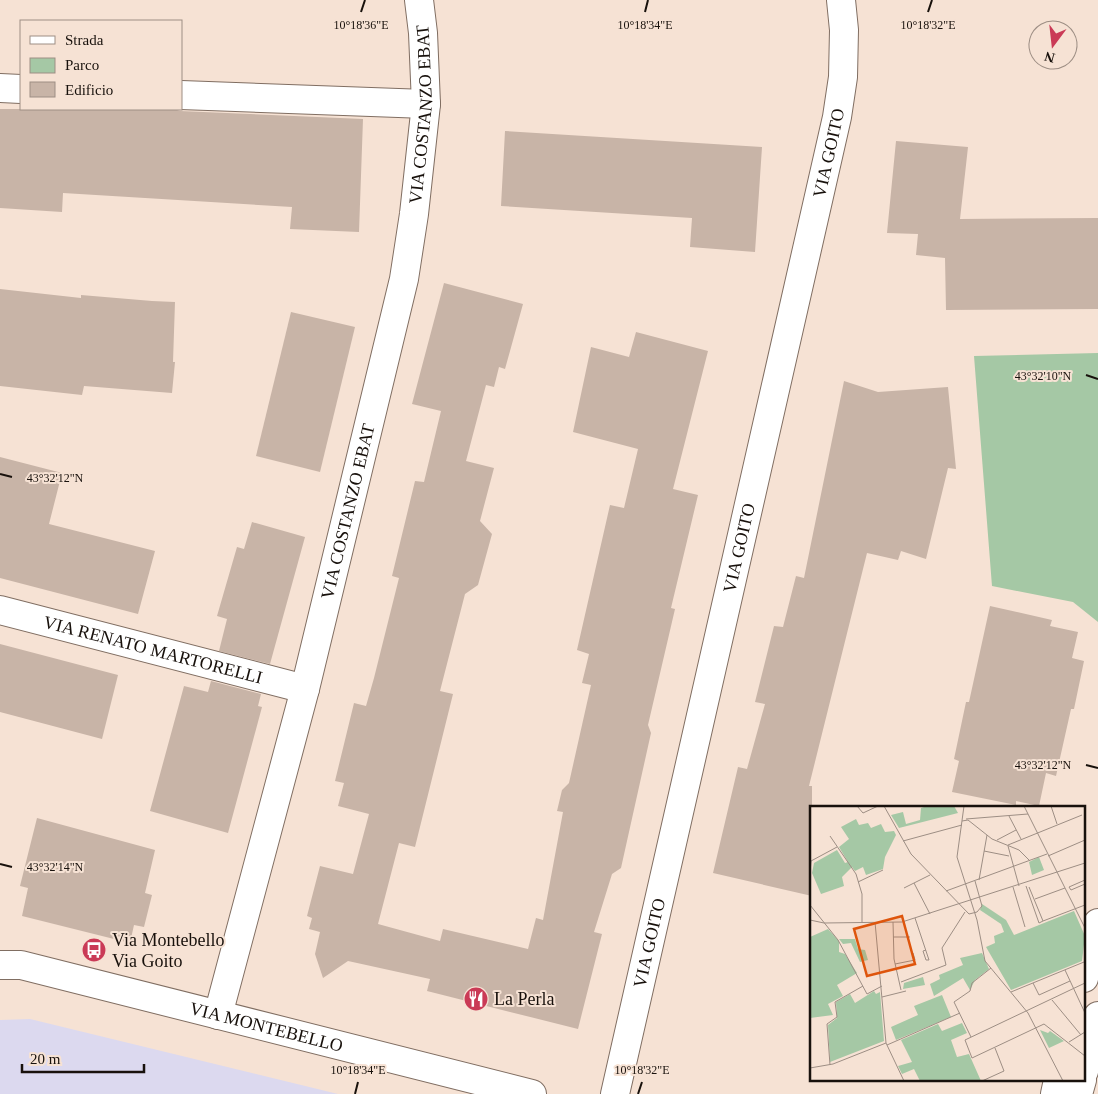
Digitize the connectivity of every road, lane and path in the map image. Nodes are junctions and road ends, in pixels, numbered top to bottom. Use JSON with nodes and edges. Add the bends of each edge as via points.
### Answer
{"nodes":[{"id":1,"x":419,"y":0,"type":"edge"},
{"id":2,"x":842,"y":0,"type":"edge"},
{"id":3,"x":0,"y":88,"type":"edge"},
{"id":4,"x":20,"y":89,"type":"edge"},
{"id":5,"x":182,"y":94,"type":"edge"},
{"id":6,"x":426,"y":104,"type":"junction"},
{"id":7,"x":0,"y":610,"type":"edge"},
{"id":8,"x":305,"y":688,"type":"junction"},
{"id":9,"x":1098,"y":923,"type":"edge"},
{"id":10,"x":0,"y":965,"type":"edge"},
{"id":11,"x":1086,"y":970,"type":"edge"},
{"id":12,"x":218,"y":1015,"type":"junction"},
{"id":13,"x":1098,"y":1016,"type":"edge"},
{"id":14,"x":1086,"y":1062,"type":"edge"},
{"id":15,"x":532,"y":1094,"type":"edge"},
{"id":16,"x":615,"y":1094,"type":"edge"}],
"edges":[{"from":1,"to":6,"type":"street","name":"VIA COSTANZO EBAT"},
{"from":2,"to":16,"type":"street","name":"VIA GOITO","via":[[843,77],[837,117]]},
{"from":3,"to":4,"type":"street"},
{"from":5,"to":6,"type":"street"},
{"from":6,"to":8,"type":"street","name":"VIA COSTANZO EBAT","via":[[404,280]]},
{"from":7,"to":8,"type":"street","name":"VIA RENATO MARTORELLI"},
{"from":8,"to":12,"type":"street","name":"VIA COSTANZO EBAT"},
{"from":9,"to":11,"type":"street"},
{"from":10,"to":12,"type":"street","name":"VIA MONTEBELLO","via":[[21,965]]},
{"from":12,"to":15,"type":"street","name":"VIA MONTEBELLO"},
{"from":13,"to":14,"type":"street"}]}
